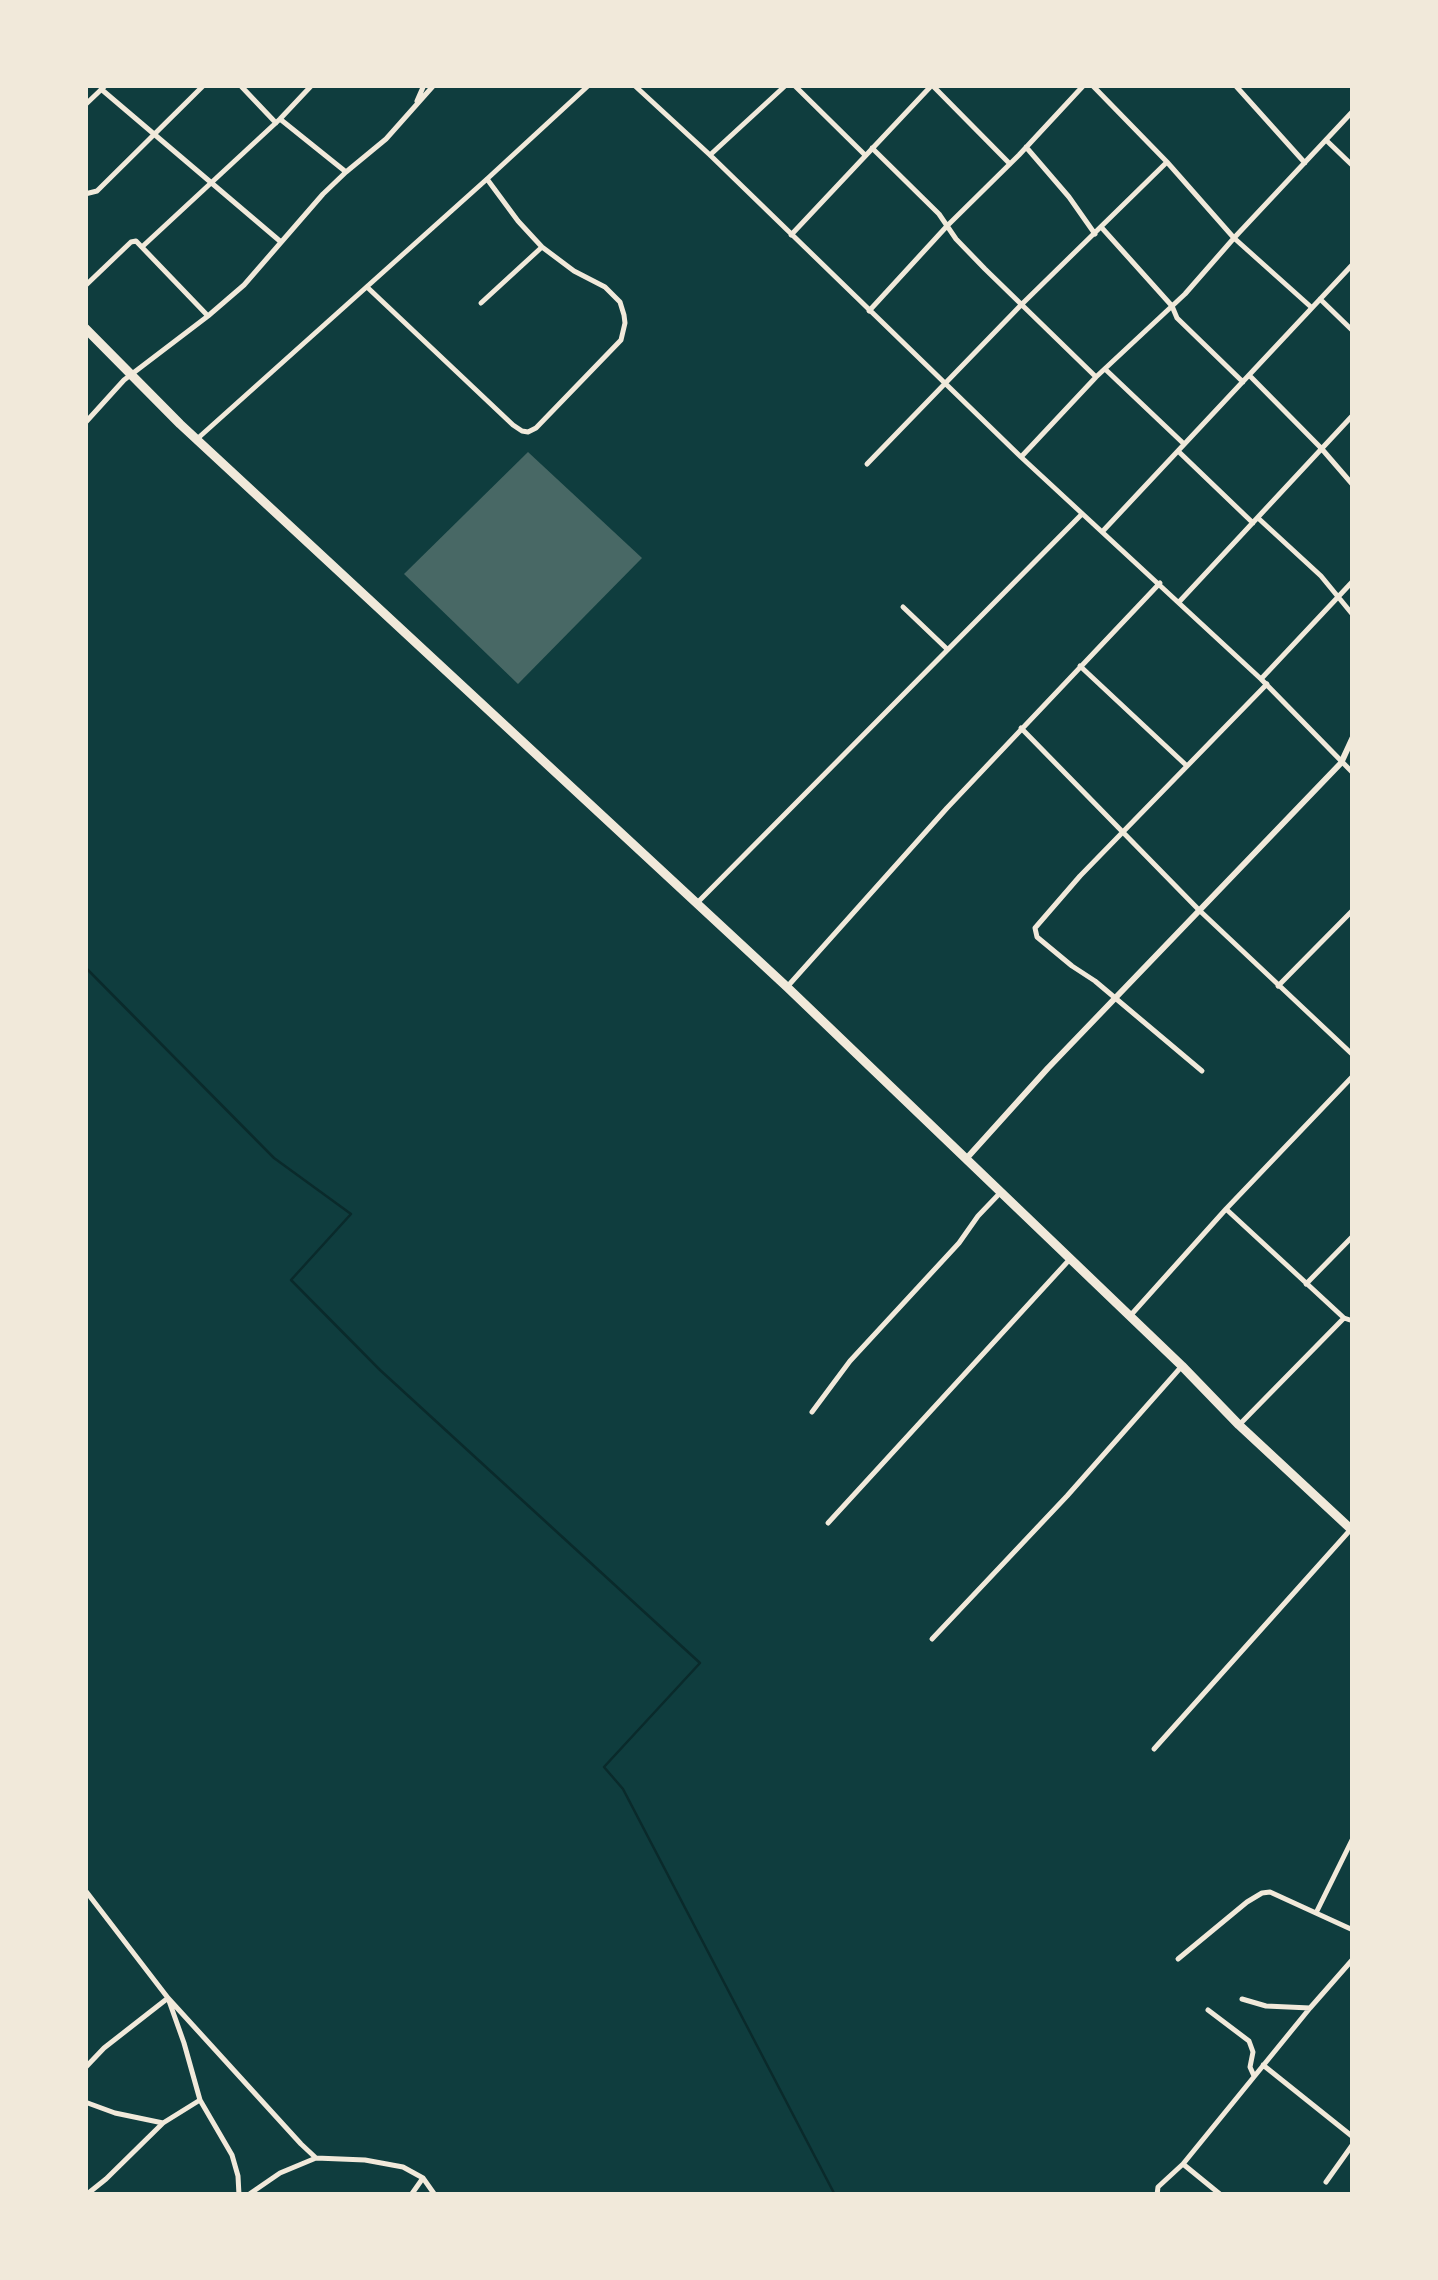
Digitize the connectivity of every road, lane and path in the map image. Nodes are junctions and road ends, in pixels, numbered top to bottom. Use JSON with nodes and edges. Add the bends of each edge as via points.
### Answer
{"nodes":[{"id":1,"x":204,"y":85,"type":"edge"},
{"id":2,"x":240,"y":85,"type":"edge"},
{"id":3,"x":312,"y":85,"type":"edge"},
{"id":4,"x":424,"y":85,"type":"edge"},
{"id":5,"x":434,"y":85,"type":"edge"},
{"id":6,"x":589,"y":85,"type":"edge"},
{"id":7,"x":634,"y":85,"type":"edge"},
{"id":8,"x":786,"y":85,"type":"edge"},
{"id":9,"x":794,"y":85,"type":"edge"},
{"id":10,"x":932,"y":85,"type":"edge"},
{"id":11,"x":1084,"y":85,"type":"edge"},
{"id":12,"x":1092,"y":85,"type":"edge"},
{"id":13,"x":1235,"y":85,"type":"edge"},
{"id":14,"x":103,"y":87,"type":"edge"},
{"id":15,"x":416,"y":104,"type":"junction"},
{"id":16,"x":85,"y":105,"type":"edge"},
{"id":17,"x":1353,"y":111,"type":"edge"},
{"id":18,"x":278,"y":121,"type":"junction"},
{"id":19,"x":154,"y":134,"type":"junction"},
{"id":20,"x":1326,"y":141,"type":"junction"},
{"id":21,"x":872,"y":148,"type":"junction"},
{"id":22,"x":1026,"y":148,"type":"junction"},
{"id":23,"x":710,"y":155,"type":"junction"},
{"id":24,"x":865,"y":156,"type":"junction"},
{"id":25,"x":1167,"y":162,"type":"junction"},
{"id":26,"x":1305,"y":163,"type":"junction"},
{"id":27,"x":1010,"y":164,"type":"junction"},
{"id":28,"x":1353,"y":166,"type":"edge"},
{"id":29,"x":346,"y":172,"type":"junction"},
{"id":30,"x":487,"y":180,"type":"junction"},
{"id":31,"x":213,"y":182,"type":"junction"},
{"id":32,"x":85,"y":194,"type":"edge"},
{"id":33,"x":947,"y":226,"type":"junction"},
{"id":34,"x":1102,"y":228,"type":"junction"},
{"id":35,"x":791,"y":234,"type":"junction"},
{"id":36,"x":1095,"y":234,"type":"junction"},
{"id":37,"x":1234,"y":238,"type":"junction"},
{"id":38,"x":281,"y":242,"type":"junction"},
{"id":39,"x":144,"y":246,"type":"junction"},
{"id":40,"x":542,"y":247,"type":"junction"},
{"id":41,"x":1353,"y":264,"type":"edge"},
{"id":42,"x":85,"y":286,"type":"edge"},
{"id":43,"x":368,"y":287,"type":"junction"},
{"id":44,"x":1320,"y":299,"type":"junction"},
{"id":45,"x":481,"y":303,"type":"dead end"},
{"id":46,"x":1022,"y":304,"type":"junction"},
{"id":47,"x":1172,"y":306,"type":"junction"},
{"id":48,"x":1312,"y":307,"type":"junction"},
{"id":49,"x":869,"y":311,"type":"junction"},
{"id":50,"x":208,"y":316,"type":"junction"},
{"id":51,"x":85,"y":328,"type":"edge"},
{"id":52,"x":1353,"y":331,"type":"edge"},
{"id":53,"x":1106,"y":368,"type":"junction"},
{"id":54,"x":132,"y":376,"type":"junction"},
{"id":55,"x":1249,"y":376,"type":"junction"},
{"id":56,"x":1096,"y":377,"type":"junction"},
{"id":57,"x":1243,"y":382,"type":"junction"},
{"id":58,"x":944,"y":383,"type":"junction"},
{"id":59,"x":1353,"y":415,"type":"edge"},
{"id":60,"x":85,"y":423,"type":"edge"},
{"id":61,"x":197,"y":439,"type":"junction"},
{"id":62,"x":1184,"y":444,"type":"junction"},
{"id":63,"x":1322,"y":448,"type":"junction"},
{"id":64,"x":1178,"y":451,"type":"junction"},
{"id":65,"x":1021,"y":457,"type":"junction"},
{"id":66,"x":867,"y":464,"type":"dead end"},
{"id":67,"x":1353,"y":485,"type":"edge"},
{"id":68,"x":1082,"y":514,"type":"junction"},
{"id":69,"x":1255,"y":521,"type":"junction"},
{"id":70,"x":1102,"y":532,"type":"junction"},
{"id":71,"x":1353,"y":581,"type":"edge"},
{"id":72,"x":1160,"y":584,"type":"junction"},
{"id":73,"x":1338,"y":598,"type":"junction"},
{"id":74,"x":1179,"y":602,"type":"junction"},
{"id":75,"x":903,"y":607,"type":"dead end"},
{"id":76,"x":1353,"y":615,"type":"edge"},
{"id":77,"x":947,"y":649,"type":"junction"},
{"id":78,"x":1080,"y":666,"type":"junction"},
{"id":79,"x":1264,"y":682,"type":"junction"},
{"id":80,"x":1021,"y":728,"type":"junction"},
{"id":81,"x":1353,"y":738,"type":"edge"},
{"id":82,"x":1341,"y":763,"type":"junction"},
{"id":83,"x":1187,"y":766,"type":"junction"},
{"id":84,"x":1353,"y":773,"type":"edge"},
{"id":85,"x":1124,"y":832,"type":"junction"},
{"id":86,"x":696,"y":904,"type":"junction"},
{"id":87,"x":1199,"y":910,"type":"junction"},
{"id":88,"x":1353,"y":910,"type":"edge"},
{"id":89,"x":1278,"y":986,"type":"junction"},
{"id":90,"x":787,"y":988,"type":"junction"},
{"id":91,"x":1114,"y":999,"type":"junction"},
{"id":92,"x":1353,"y":1055,"type":"edge"},
{"id":93,"x":1202,"y":1071,"type":"dead end"},
{"id":94,"x":1353,"y":1076,"type":"edge"},
{"id":95,"x":966,"y":1158,"type":"junction"},
{"id":96,"x":1000,"y":1194,"type":"junction"},
{"id":97,"x":1226,"y":1209,"type":"junction"},
{"id":98,"x":1353,"y":1236,"type":"edge"},
{"id":99,"x":1070,"y":1259,"type":"junction"},
{"id":100,"x":1306,"y":1284,"type":"junction"},
{"id":101,"x":1130,"y":1316,"type":"junction"},
{"id":102,"x":1344,"y":1318,"type":"junction"},
{"id":103,"x":1353,"y":1321,"type":"edge"},
{"id":104,"x":1182,"y":1366,"type":"junction"},
{"id":105,"x":812,"y":1412,"type":"dead end"},
{"id":106,"x":1239,"y":1424,"type":"junction"},
{"id":107,"x":828,"y":1523,"type":"dead end"},
{"id":108,"x":1352,"y":1529,"type":"edge"},
{"id":109,"x":932,"y":1639,"type":"dead end"},
{"id":110,"x":1154,"y":1749,"type":"dead end"},
{"id":111,"x":1353,"y":1838,"type":"edge"},
{"id":112,"x":86,"y":1895,"type":"edge"},
{"id":113,"x":1316,"y":1913,"type":"junction"},
{"id":114,"x":1353,"y":1930,"type":"edge"},
{"id":115,"x":1178,"y":1959,"type":"dead end"},
{"id":116,"x":1353,"y":1959,"type":"edge"},
{"id":117,"x":168,"y":1998,"type":"junction"},
{"id":118,"x":1242,"y":1999,"type":"dead end"},
{"id":119,"x":1310,"y":2008,"type":"junction"},
{"id":120,"x":1208,"y":2010,"type":"dead end"},
{"id":121,"x":1263,"y":2065,"type":"junction"},
{"id":122,"x":85,"y":2068,"type":"edge"},
{"id":123,"x":1254,"y":2076,"type":"junction"},
{"id":124,"x":200,"y":2100,"type":"junction"},
{"id":125,"x":85,"y":2102,"type":"edge"},
{"id":126,"x":163,"y":2123,"type":"junction"},
{"id":127,"x":1353,"y":2140,"type":"edge"},
{"id":128,"x":316,"y":2158,"type":"junction"},
{"id":129,"x":1184,"y":2164,"type":"junction"},
{"id":130,"x":423,"y":2178,"type":"junction"},
{"id":131,"x":1326,"y":2182,"type":"dead end"},
{"id":132,"x":86,"y":2195,"type":"edge"},
{"id":133,"x":238,"y":2195,"type":"edge"},
{"id":134,"x":248,"y":2195,"type":"edge"},
{"id":135,"x":410,"y":2195,"type":"edge"},
{"id":136,"x":435,"y":2195,"type":"edge"},
{"id":137,"x":1156,"y":2195,"type":"edge"},
{"id":138,"x":1221,"y":2195,"type":"edge"}],
"edges":[{"from":1,"to":19,"type":"street"},
{"from":2,"to":18,"type":"street"},
{"from":3,"to":18,"type":"street"},
{"from":4,"to":15,"type":"street"},
{"from":5,"to":15,"type":"street"},
{"from":6,"to":30,"type":"street"},
{"from":7,"to":23,"type":"street"},
{"from":8,"to":23,"type":"street"},
{"from":9,"to":24,"type":"street"},
{"from":10,"to":21,"type":"street"},
{"from":10,"to":27,"type":"street"},
{"from":11,"to":22,"type":"street"},
{"from":12,"to":25,"type":"street"},
{"from":13,"to":26,"type":"street"},
{"from":14,"to":16,"type":"street"},
{"from":14,"to":19,"type":"street"},
{"from":15,"to":29,"type":"street"},
{"from":17,"to":20,"type":"street"},
{"from":18,"to":29,"type":"street"},
{"from":18,"to":31,"type":"street"},
{"from":19,"to":31,"type":"street"},
{"from":19,"to":32,"type":"street","via":[[98,191]]},
{"from":20,"to":26,"type":"street"},
{"from":20,"to":28,"type":"street"},
{"from":21,"to":24,"type":"street"},
{"from":21,"to":33,"type":"street"},
{"from":22,"to":27,"type":"street"},
{"from":22,"to":36,"type":"street"},
{"from":23,"to":35,"type":"street"},
{"from":24,"to":35,"type":"street"},
{"from":25,"to":34,"type":"street"},
{"from":25,"to":37,"type":"street"},
{"from":26,"to":37,"type":"street"},
{"from":27,"to":33,"type":"street"},
{"from":29,"to":38,"type":"street"},
{"from":30,"to":40,"type":"street"},
{"from":30,"to":43,"type":"street"},
{"from":31,"to":38,"type":"street"},
{"from":31,"to":39,"type":"street"},
{"from":33,"to":46,"type":"street"},
{"from":33,"to":49,"type":"street"},
{"from":34,"to":36,"type":"street"},
{"from":34,"to":47,"type":"street"},
{"from":35,"to":49,"type":"street"},
{"from":36,"to":46,"type":"street"},
{"from":37,"to":47,"type":"street"},
{"from":37,"to":48,"type":"street"},
{"from":38,"to":50,"type":"street"},
{"from":39,"to":42,"type":"street","via":[[131,242]]},
{"from":39,"to":50,"type":"street"},
{"from":40,"to":43,"type":"street","via":[[613,294],[625,323],[621,340],[528,432],[512,425]]},
{"from":40,"to":45,"type":"street"},
{"from":41,"to":44,"type":"street"},
{"from":43,"to":61,"type":"street"},
{"from":44,"to":48,"type":"street"},
{"from":44,"to":52,"type":"street"},
{"from":46,"to":56,"type":"street"},
{"from":46,"to":58,"type":"street"},
{"from":47,"to":53,"type":"street"},
{"from":47,"to":57,"type":"street"},
{"from":48,"to":55,"type":"street"},
{"from":49,"to":58,"type":"street"},
{"from":50,"to":54,"type":"street"},
{"from":51,"to":54,"type":"highway"},
{"from":53,"to":56,"type":"street"},
{"from":53,"to":62,"type":"street"},
{"from":54,"to":60,"type":"street"},
{"from":54,"to":61,"type":"highway"},
{"from":55,"to":57,"type":"street"},
{"from":55,"to":63,"type":"street"},
{"from":56,"to":65,"type":"street"},
{"from":57,"to":62,"type":"street"},
{"from":58,"to":65,"type":"street"},
{"from":58,"to":66,"type":"street"},
{"from":59,"to":63,"type":"street"},
{"from":61,"to":86,"type":"highway"},
{"from":62,"to":64,"type":"street"},
{"from":63,"to":67,"type":"street"},
{"from":63,"to":69,"type":"street"},
{"from":64,"to":69,"type":"street"},
{"from":64,"to":70,"type":"street"},
{"from":65,"to":68,"type":"street"},
{"from":68,"to":70,"type":"street"},
{"from":68,"to":77,"type":"street"},
{"from":69,"to":73,"type":"street","via":[[1322,576]]},
{"from":69,"to":74,"type":"street"},
{"from":70,"to":72,"type":"street"},
{"from":71,"to":73,"type":"street"},
{"from":72,"to":74,"type":"street"},
{"from":72,"to":78,"type":"street"},
{"from":73,"to":76,"type":"street"},
{"from":73,"to":79,"type":"street"},
{"from":74,"to":79,"type":"street"},
{"from":75,"to":77,"type":"street"},
{"from":77,"to":86,"type":"street"},
{"from":78,"to":80,"type":"street"},
{"from":78,"to":83,"type":"street"},
{"from":79,"to":82,"type":"street"},
{"from":79,"to":83,"type":"street"},
{"from":80,"to":85,"type":"street"},
{"from":80,"to":90,"type":"street"},
{"from":81,"to":82,"type":"street"},
{"from":82,"to":84,"type":"street"},
{"from":82,"to":87,"type":"street"},
{"from":83,"to":85,"type":"street"},
{"from":85,"to":87,"type":"street"},
{"from":85,"to":91,"type":"street","via":[[1035,928],[1037,938]]},
{"from":86,"to":90,"type":"highway"},
{"from":87,"to":89,"type":"street"},
{"from":87,"to":91,"type":"street"},
{"from":88,"to":89,"type":"street"},
{"from":89,"to":92,"type":"street"},
{"from":90,"to":95,"type":"highway"},
{"from":91,"to":93,"type":"street"},
{"from":91,"to":95,"type":"street"},
{"from":94,"to":97,"type":"street"},
{"from":95,"to":96,"type":"highway"},
{"from":96,"to":99,"type":"highway"},
{"from":96,"to":105,"type":"street","via":[[850,1360]]},
{"from":97,"to":100,"type":"street"},
{"from":97,"to":101,"type":"street"},
{"from":98,"to":100,"type":"street"},
{"from":99,"to":101,"type":"highway"},
{"from":99,"to":107,"type":"street"},
{"from":100,"to":102,"type":"street"},
{"from":101,"to":104,"type":"highway"},
{"from":102,"to":103,"type":"street"},
{"from":102,"to":106,"type":"street"},
{"from":104,"to":106,"type":"highway"},
{"from":104,"to":109,"type":"street"},
{"from":106,"to":108,"type":"highway"},
{"from":108,"to":110,"type":"street"},
{"from":111,"to":113,"type":"street"},
{"from":112,"to":117,"type":"street"},
{"from":113,"to":114,"type":"street"},
{"from":113,"to":115,"type":"street","via":[[1262,1893]]},
{"from":116,"to":119,"type":"street"},
{"from":117,"to":122,"type":"street"},
{"from":117,"to":124,"type":"street"},
{"from":117,"to":128,"type":"street"},
{"from":118,"to":119,"type":"street"},
{"from":119,"to":121,"type":"street"},
{"from":120,"to":123,"type":"street","via":[[1249,2041]]},
{"from":121,"to":123,"type":"street"},
{"from":121,"to":127,"type":"street"},
{"from":123,"to":129,"type":"street"},
{"from":124,"to":126,"type":"street"},
{"from":124,"to":133,"type":"street","via":[[232,2155]]},
{"from":125,"to":126,"type":"street"},
{"from":126,"to":132,"type":"street"},
{"from":127,"to":131,"type":"street"},
{"from":128,"to":130,"type":"street","via":[[384,2162]]},
{"from":128,"to":134,"type":"street"},
{"from":129,"to":137,"type":"street"},
{"from":129,"to":138,"type":"street"},
{"from":130,"to":135,"type":"street"},
{"from":130,"to":136,"type":"street"}]}
